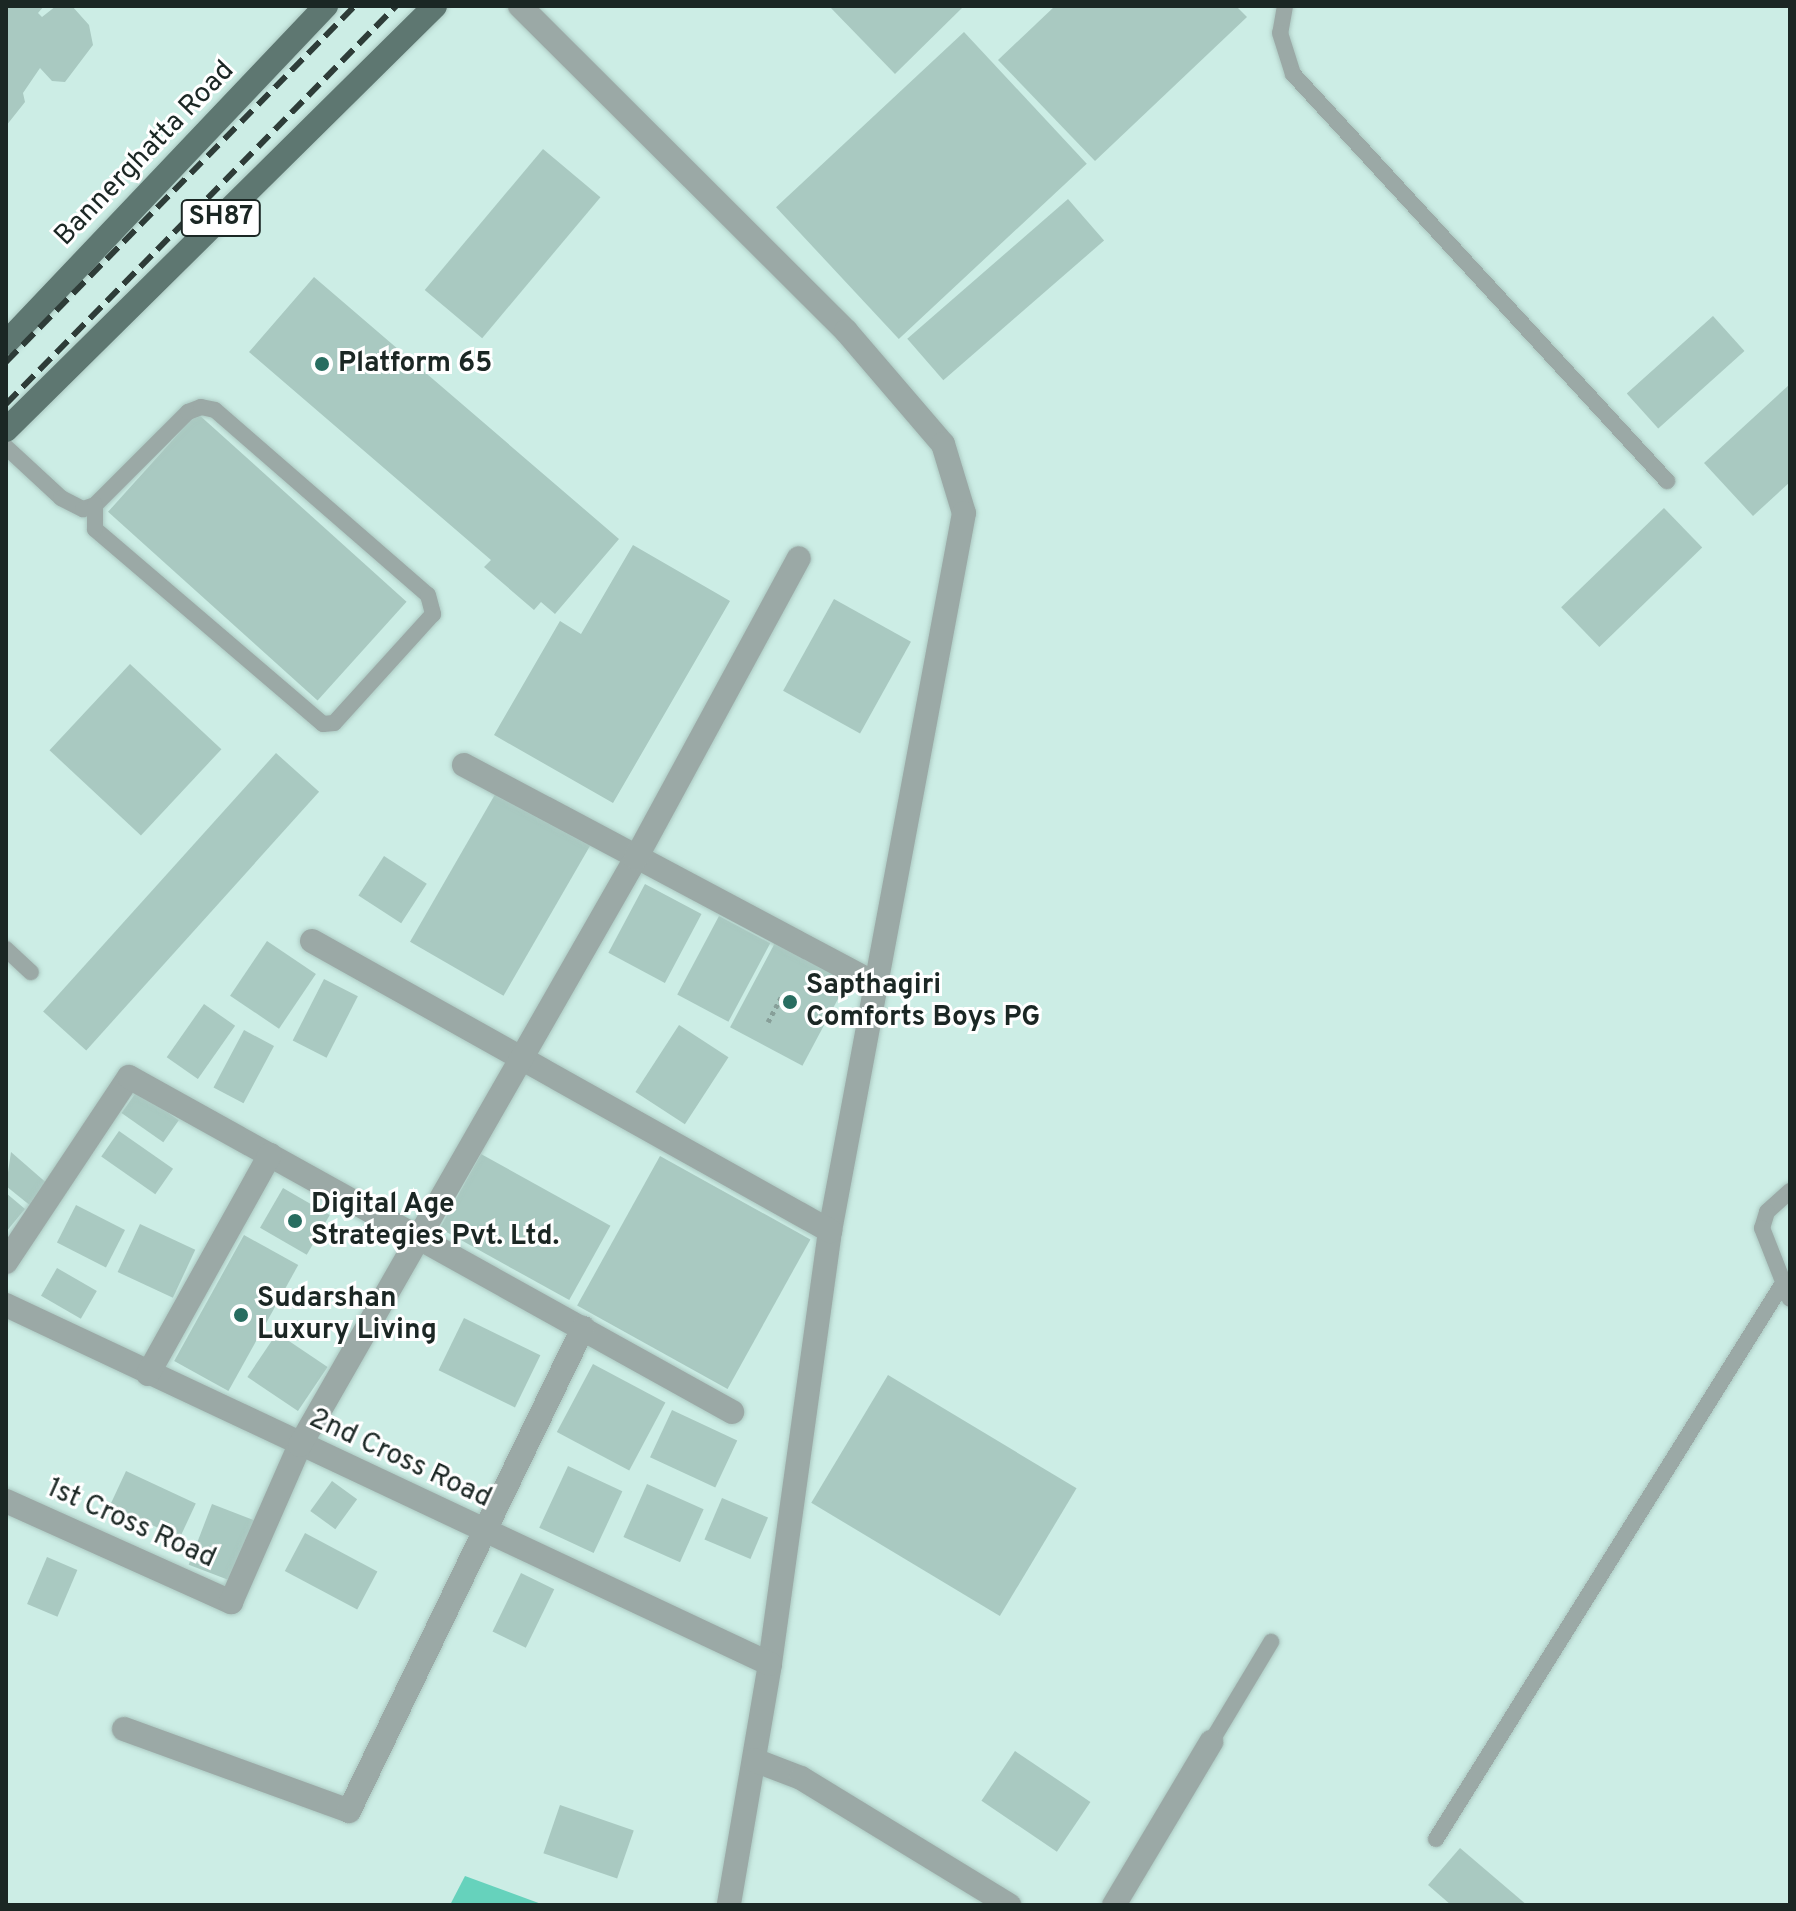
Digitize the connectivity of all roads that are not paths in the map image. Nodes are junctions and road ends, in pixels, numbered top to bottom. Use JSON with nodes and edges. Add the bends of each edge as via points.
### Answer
{"nodes":[{"id":1,"x":326,"y":6,"type":"edge"},
{"id":2,"x":435,"y":6,"type":"edge"},
{"id":3,"x":520,"y":6,"type":"edge"},
{"id":4,"x":1285,"y":6,"type":"edge"},
{"id":5,"x":6,"y":343,"type":"edge"},
{"id":6,"x":6,"y":430,"type":"edge"},
{"id":7,"x":6,"y":447,"type":"edge"},
{"id":8,"x":1667,"y":481,"type":"dead end"},
{"id":9,"x":95,"y":505,"type":"junction"},
{"id":10,"x":799,"y":558,"type":"dead end"},
{"id":11,"x":464,"y":765,"type":"dead end"},
{"id":12,"x":636,"y":858,"type":"junction"},
{"id":13,"x":312,"y":941,"type":"dead end"},
{"id":14,"x":6,"y":949,"type":"edge"},
{"id":15,"x":31,"y":972,"type":"dead end"},
{"id":16,"x":874,"y":983,"type":"junction"},
{"id":17,"x":519,"y":1057,"type":"junction"},
{"id":18,"x":270,"y":1155,"type":"junction"},
{"id":19,"x":1790,"y":1191,"type":"edge"},
{"id":20,"x":830,"y":1231,"type":"junction"},
{"id":21,"x":417,"y":1238,"type":"junction"},
{"id":22,"x":6,"y":1262,"type":"edge"},
{"id":23,"x":1783,"y":1283,"type":"junction"},
{"id":24,"x":1790,"y":1299,"type":"edge"},
{"id":25,"x":6,"y":1305,"type":"edge"},
{"id":26,"x":583,"y":1328,"type":"junction"},
{"id":27,"x":148,"y":1374,"type":"junction"},
{"id":28,"x":732,"y":1412,"type":"dead end"},
{"id":29,"x":300,"y":1445,"type":"junction"},
{"id":30,"x":6,"y":1501,"type":"edge"},
{"id":31,"x":487,"y":1532,"type":"junction"},
{"id":32,"x":1271,"y":1642,"type":"dead end"},
{"id":33,"x":770,"y":1664,"type":"junction"},
{"id":34,"x":124,"y":1729,"type":"dead end"},
{"id":35,"x":1211,"y":1742,"type":"joint"},
{"id":36,"x":754,"y":1760,"type":"junction"},
{"id":37,"x":1436,"y":1839,"type":"dead end"},
{"id":38,"x":729,"y":1905,"type":"edge"},
{"id":39,"x":1009,"y":1905,"type":"edge"},
{"id":40,"x":1114,"y":1905,"type":"edge"}],
"edges":[{"from":1,"to":5,"type":"main road","name":"Bannerghatta Road","number":"SH87"},
{"from":2,"to":6,"type":"main road","number":"SH87"},
{"from":3,"to":16,"type":"street","via":[[846,331],[943,444],[964,513]]},
{"from":4,"to":8,"type":"lane","via":[[1280,33],[1293,74]]},
{"from":7,"to":9,"type":"lane","via":[[70,505]]},
{"from":9,"to":9,"type":"lane","via":[[95,529],[323,724],[334,723],[433,614],[428,595],[215,410],[201,407],[188,412]]},
{"from":10,"to":12,"type":"street"},
{"from":11,"to":12,"type":"street"},
{"from":12,"to":16,"type":"street"},
{"from":12,"to":17,"type":"street"},
{"from":13,"to":17,"type":"street"},
{"from":14,"to":15,"type":"lane"},
{"from":16,"to":20,"type":"street"},
{"from":17,"to":20,"type":"street"},
{"from":17,"to":21,"type":"street"},
{"from":18,"to":21,"type":"street"},
{"from":18,"to":22,"type":"street","via":[[129,1077]]},
{"from":18,"to":27,"type":"street"},
{"from":19,"to":23,"type":"lane","via":[[1767,1212],[1762,1228]]},
{"from":20,"to":33,"type":"street"},
{"from":21,"to":26,"type":"street"},
{"from":21,"to":29,"type":"street"},
{"from":23,"to":24,"type":"lane"},
{"from":23,"to":37,"type":"lane"},
{"from":25,"to":27,"type":"street","name":"2nd Cross Road"},
{"from":26,"to":28,"type":"street"},
{"from":26,"to":31,"type":"street"},
{"from":27,"to":29,"type":"street","name":"2nd Cross Road"},
{"from":29,"to":30,"type":"street","name":"1st Cross Road","via":[[231,1602]]},
{"from":29,"to":31,"type":"street","name":"2nd Cross Road"},
{"from":31,"to":33,"type":"street","name":"2nd Cross Road"},
{"from":31,"to":34,"type":"street","via":[[349,1811]]},
{"from":32,"to":35,"type":"lane"},
{"from":33,"to":36,"type":"street"},
{"from":35,"to":40,"type":"street"},
{"from":36,"to":38,"type":"street"},
{"from":36,"to":39,"type":"street","via":[[801,1778]]}]}
